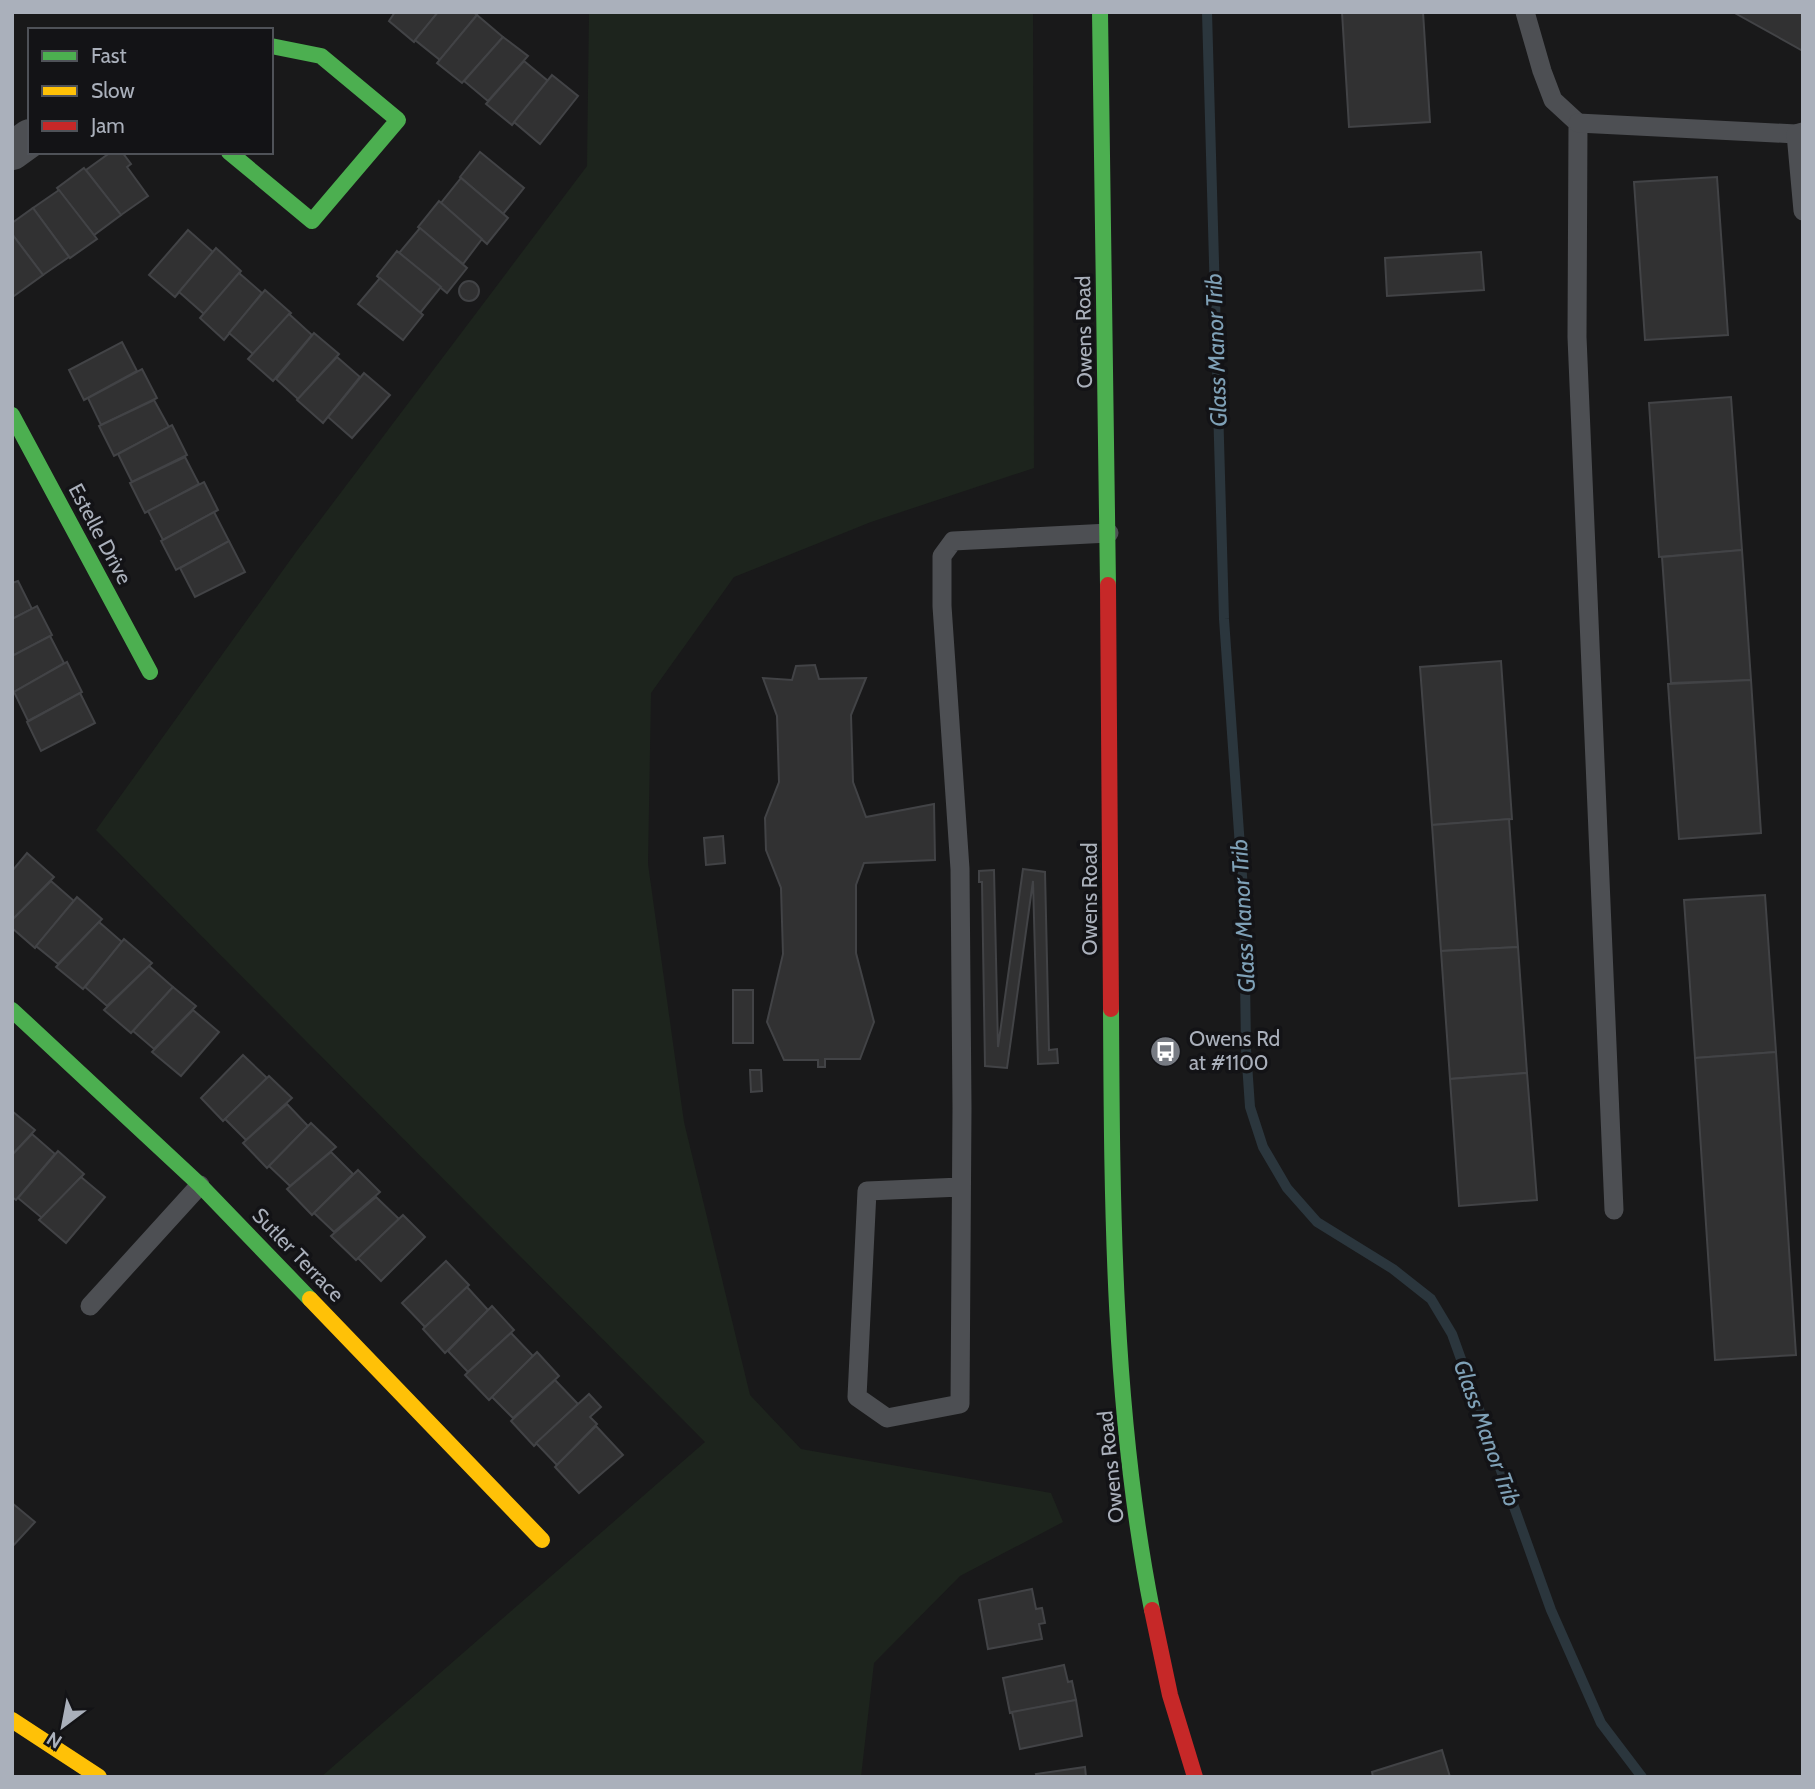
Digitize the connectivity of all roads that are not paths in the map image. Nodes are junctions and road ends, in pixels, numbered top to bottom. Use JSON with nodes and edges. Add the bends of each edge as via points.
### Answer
{"nodes":[{"id":1,"x":1101,"y":12,"type":"edge"},
{"id":2,"x":1525,"y":12,"type":"edge"},
{"id":3,"x":273,"y":46,"type":"edge"},
{"id":4,"x":1578,"y":123,"type":"junction"},
{"id":5,"x":1800,"y":133,"type":"edge"},
{"id":6,"x":28,"y":139,"type":"edge"},
{"id":7,"x":12,"y":151,"type":"edge"},
{"id":8,"x":231,"y":154,"type":"edge"},
{"id":9,"x":1803,"y":211,"type":"edge"},
{"id":10,"x":12,"y":415,"type":"edge"},
{"id":11,"x":1109,"y":533,"type":"junction"},
{"id":12,"x":150,"y":672,"type":"dead end"},
{"id":13,"x":12,"y":1010,"type":"edge"},
{"id":14,"x":201,"y":1185,"type":"junction"},
{"id":15,"x":961,"y":1187,"type":"junction"},
{"id":16,"x":1614,"y":1210,"type":"dead end"},
{"id":17,"x":90,"y":1306,"type":"dead end"},
{"id":18,"x":542,"y":1540,"type":"dead end"},
{"id":19,"x":12,"y":1720,"type":"edge"},
{"id":20,"x":99,"y":1777,"type":"edge"},
{"id":21,"x":1195,"y":1777,"type":"edge"}],
"edges":[{"from":1,"to":11,"type":"street","name":"Owens Road"},
{"from":2,"to":4,"type":"lane","via":[[1553,100]]},
{"from":3,"to":8,"type":"street","via":[[321,56],[398,120],[312,221]]},
{"from":4,"to":5,"type":"lane"},
{"from":4,"to":16,"type":"lane","via":[[1577,337]]},
{"from":5,"to":9,"type":"lane"},
{"from":6,"to":7,"type":"street"},
{"from":10,"to":12,"type":"street","name":"Estelle Drive"},
{"from":11,"to":15,"type":"lane","via":[[953,541],[942,556],[960,869]]},
{"from":11,"to":21,"type":"street","name":"Owens Road","via":[[1111,1121],[1120,1345],[1141,1550],[1168,1687]]},
{"from":13,"to":14,"type":"street","name":"Sutler Terrace"},
{"from":14,"to":17,"type":"lane"},
{"from":14,"to":18,"type":"street","name":"Sutler Terrace"},
{"from":15,"to":15,"type":"lane","via":[[867,1191],[857,1397],[887,1418],[960,1404]]},
{"from":19,"to":20,"type":"street"}]}
